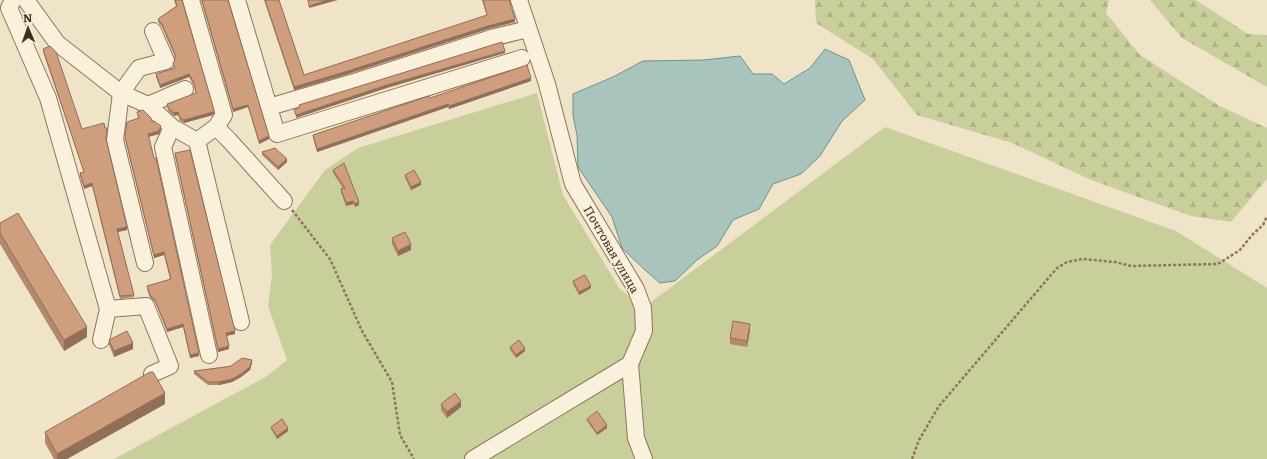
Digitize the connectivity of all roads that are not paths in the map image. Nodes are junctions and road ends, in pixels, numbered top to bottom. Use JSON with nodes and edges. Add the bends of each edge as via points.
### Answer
{"nodes":[{"id":1,"x":13,"y":0,"type":"edge"},
{"id":2,"x":26,"y":0,"type":"edge"},
{"id":3,"x":191,"y":0,"type":"edge"},
{"id":4,"x":237,"y":0,"type":"edge"},
{"id":5,"x":519,"y":0,"type":"edge"},
{"id":6,"x":528,"y":29,"type":"junction"},
{"id":7,"x":153,"y":31,"type":"dead end"},
{"id":8,"x":522,"y":58,"type":"dead end"},
{"id":9,"x":185,"y":89,"type":"dead end"},
{"id":10,"x":120,"y":93,"type":"junction"},
{"id":11,"x":148,"y":105,"type":"junction"},
{"id":12,"x":269,"y":107,"type":"junction"},
{"id":13,"x":172,"y":127,"type":"junction"},
{"id":14,"x":216,"y":127,"type":"junction"},
{"id":15,"x":197,"y":140,"type":"junction"},
{"id":16,"x":284,"y":201,"type":"road end"},
{"id":17,"x":146,"y":263,"type":"dead end"},
{"id":18,"x":108,"y":309,"type":"junction"},
{"id":19,"x":241,"y":322,"type":"dead end"},
{"id":20,"x":100,"y":340,"type":"dead end"},
{"id":21,"x":209,"y":355,"type":"dead end"},
{"id":22,"x":630,"y":364,"type":"junction"},
{"id":23,"x":152,"y":374,"type":"edge"},
{"id":24,"x":473,"y":459,"type":"edge"},
{"id":25,"x":644,"y":459,"type":"edge"}],
"edges":[{"from":1,"to":18,"type":"street","via":[[9,8],[48,98]]},
{"from":2,"to":10,"type":"street","via":[[57,43]]},
{"from":3,"to":14,"type":"street","via":[[224,115]]},
{"from":4,"to":12,"type":"street"},
{"from":5,"to":6,"type":"street","name":"Почтовая улица"},
{"from":6,"to":12,"type":"street","via":[[491,38]]},
{"from":6,"to":22,"type":"street","name":"Почтовая улица","via":[[547,84],[573,184],[627,273],[643,308],[644,331]]},
{"from":7,"to":10,"type":"street","via":[[166,61],[139,68]]},
{"from":8,"to":12,"type":"street","via":[[277,134]]},
{"from":9,"to":11,"type":"street"},
{"from":10,"to":11,"type":"street"},
{"from":10,"to":17,"type":"street","via":[[115,140]]},
{"from":11,"to":13,"type":"street"},
{"from":13,"to":15,"type":"street"},
{"from":13,"to":21,"type":"street","via":[[163,147]]},
{"from":14,"to":15,"type":"street"},
{"from":14,"to":16,"type":"street"},
{"from":15,"to":19,"type":"street"},
{"from":18,"to":20,"type":"street"},
{"from":18,"to":23,"type":"street","via":[[146,306],[170,366]]},
{"from":22,"to":24,"type":"street"},
{"from":22,"to":25,"type":"street","via":[[636,438]]}]}
